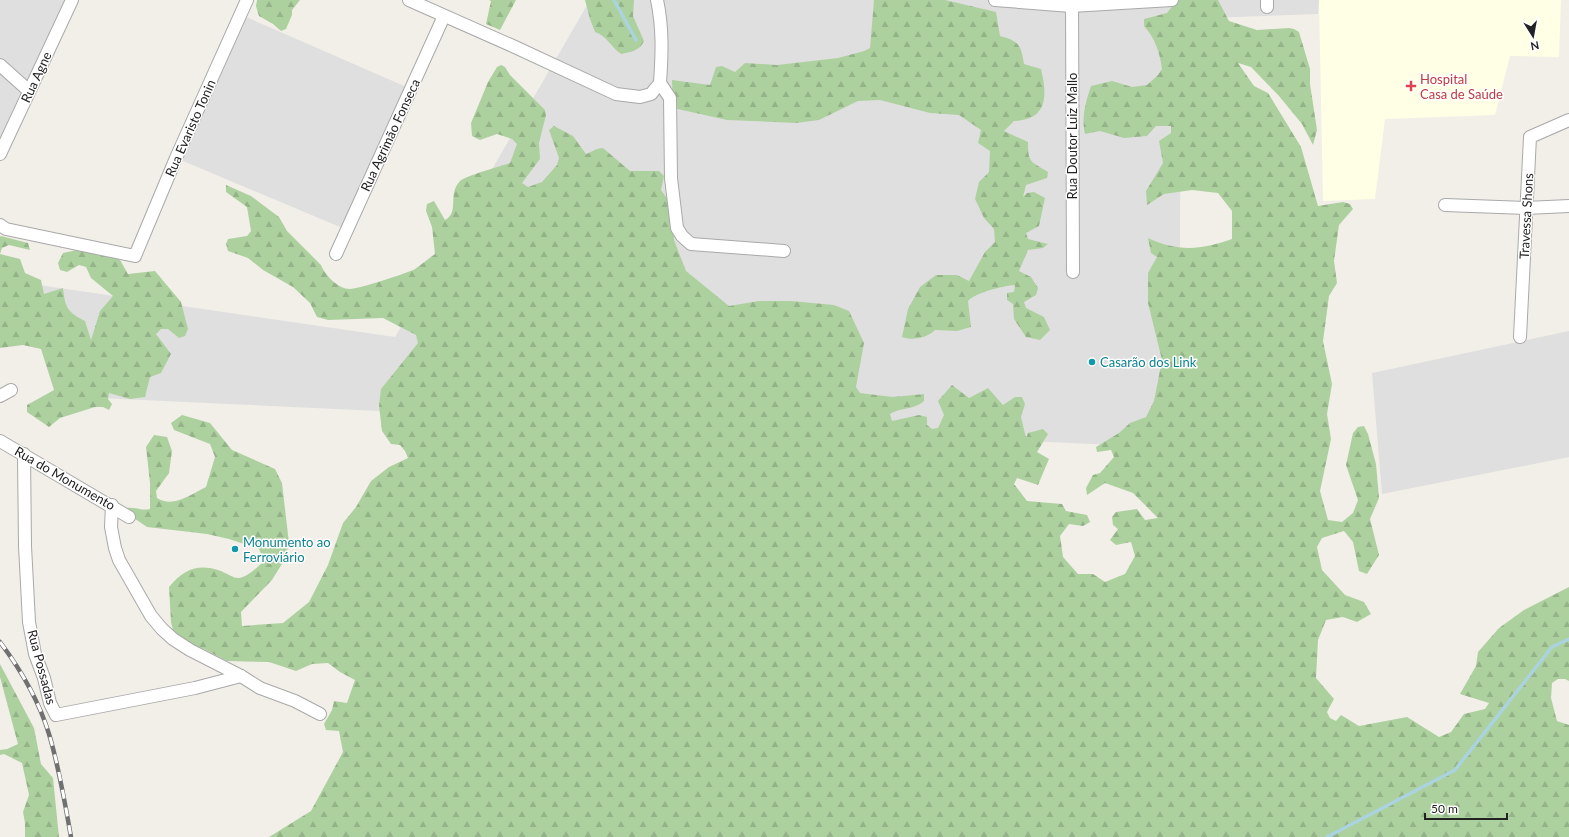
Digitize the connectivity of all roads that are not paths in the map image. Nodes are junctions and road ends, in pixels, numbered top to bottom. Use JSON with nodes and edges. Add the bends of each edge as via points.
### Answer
{"nodes":[{"id":1,"x":72,"y":0,"type":"edge"},
{"id":2,"x":247,"y":0,"type":"edge"},
{"id":3,"x":409,"y":0,"type":"edge"},
{"id":4,"x":658,"y":0,"type":"edge"},
{"id":5,"x":995,"y":0,"type":"edge"},
{"id":6,"x":1172,"y":0,"type":"edge"},
{"id":7,"x":1071,"y":3,"type":"edge"},
{"id":8,"x":444,"y":16,"type":"junction"},
{"id":9,"x":0,"y":65,"type":"edge"},
{"id":10,"x":660,"y":83,"type":"junction"},
{"id":11,"x":29,"y":91,"type":"junction"},
{"id":12,"x":1569,"y":120,"type":"edge"},
{"id":13,"x":0,"y":154,"type":"edge"},
{"id":14,"x":1445,"y":205,"type":"dead end"},
{"id":15,"x":1569,"y":206,"type":"edge"},
{"id":16,"x":1526,"y":208,"type":"junction"},
{"id":17,"x":0,"y":225,"type":"edge"},
{"id":18,"x":784,"y":251,"type":"dead end"},
{"id":19,"x":336,"y":254,"type":"dead end"},
{"id":20,"x":1073,"y":272,"type":"dead end"},
{"id":21,"x":1520,"y":337,"type":"dead end"},
{"id":22,"x":11,"y":390,"type":"dead end"},
{"id":23,"x":0,"y":396,"type":"edge"},
{"id":24,"x":0,"y":441,"type":"edge"},
{"id":25,"x":24,"y":454,"type":"junction"},
{"id":26,"x":112,"y":505,"type":"junction"},
{"id":27,"x":130,"y":517,"type":"dead end"},
{"id":28,"x":241,"y":676,"type":"junction"},
{"id":29,"x":320,"y":714,"type":"dead end"}],
"edges":[{"from":1,"to":11,"type":"street","name":"Rua Agne"},
{"from":2,"to":17,"type":"street","name":"Rua Evaristo Tonin","via":[[134,256],[6,229]]},
{"from":3,"to":8,"type":"street"},
{"from":4,"to":10,"type":"street","via":[[663,49]]},
{"from":5,"to":7,"type":"street"},
{"from":6,"to":7,"type":"street"},
{"from":7,"to":20,"type":"street","name":"Rua Doutor Luiz Mallo"},
{"from":8,"to":10,"type":"street","via":[[616,94],[640,97],[651,94]]},
{"from":8,"to":19,"type":"street","name":"Rua Agrimão Fonseca"},
{"from":9,"to":11,"type":"street"},
{"from":10,"to":18,"type":"street","via":[[670,98],[672,178],[677,228],[682,236],[691,244]]},
{"from":11,"to":13,"type":"street","name":"Rua Agne"},
{"from":12,"to":16,"type":"street","name":"Travessa Shons","via":[[1530,137]]},
{"from":14,"to":16,"type":"street"},
{"from":15,"to":16,"type":"street"},
{"from":16,"to":21,"type":"street","name":"Travessa Shons"},
{"from":22,"to":23,"type":"street"},
{"from":24,"to":25,"type":"street","name":"Rua do Monumento"},
{"from":25,"to":26,"type":"street","name":"Rua do Monumento"},
{"from":25,"to":28,"type":"street","name":"Rua Possadas","via":[[29,622],[35,654],[56,715],[195,688]]},
{"from":26,"to":27,"type":"street","name":"Rua do Monumento"},
{"from":26,"to":28,"type":"street","via":[[111,527],[119,560],[151,616],[173,639]]},
{"from":28,"to":29,"type":"street","via":[[260,688]]}]}
